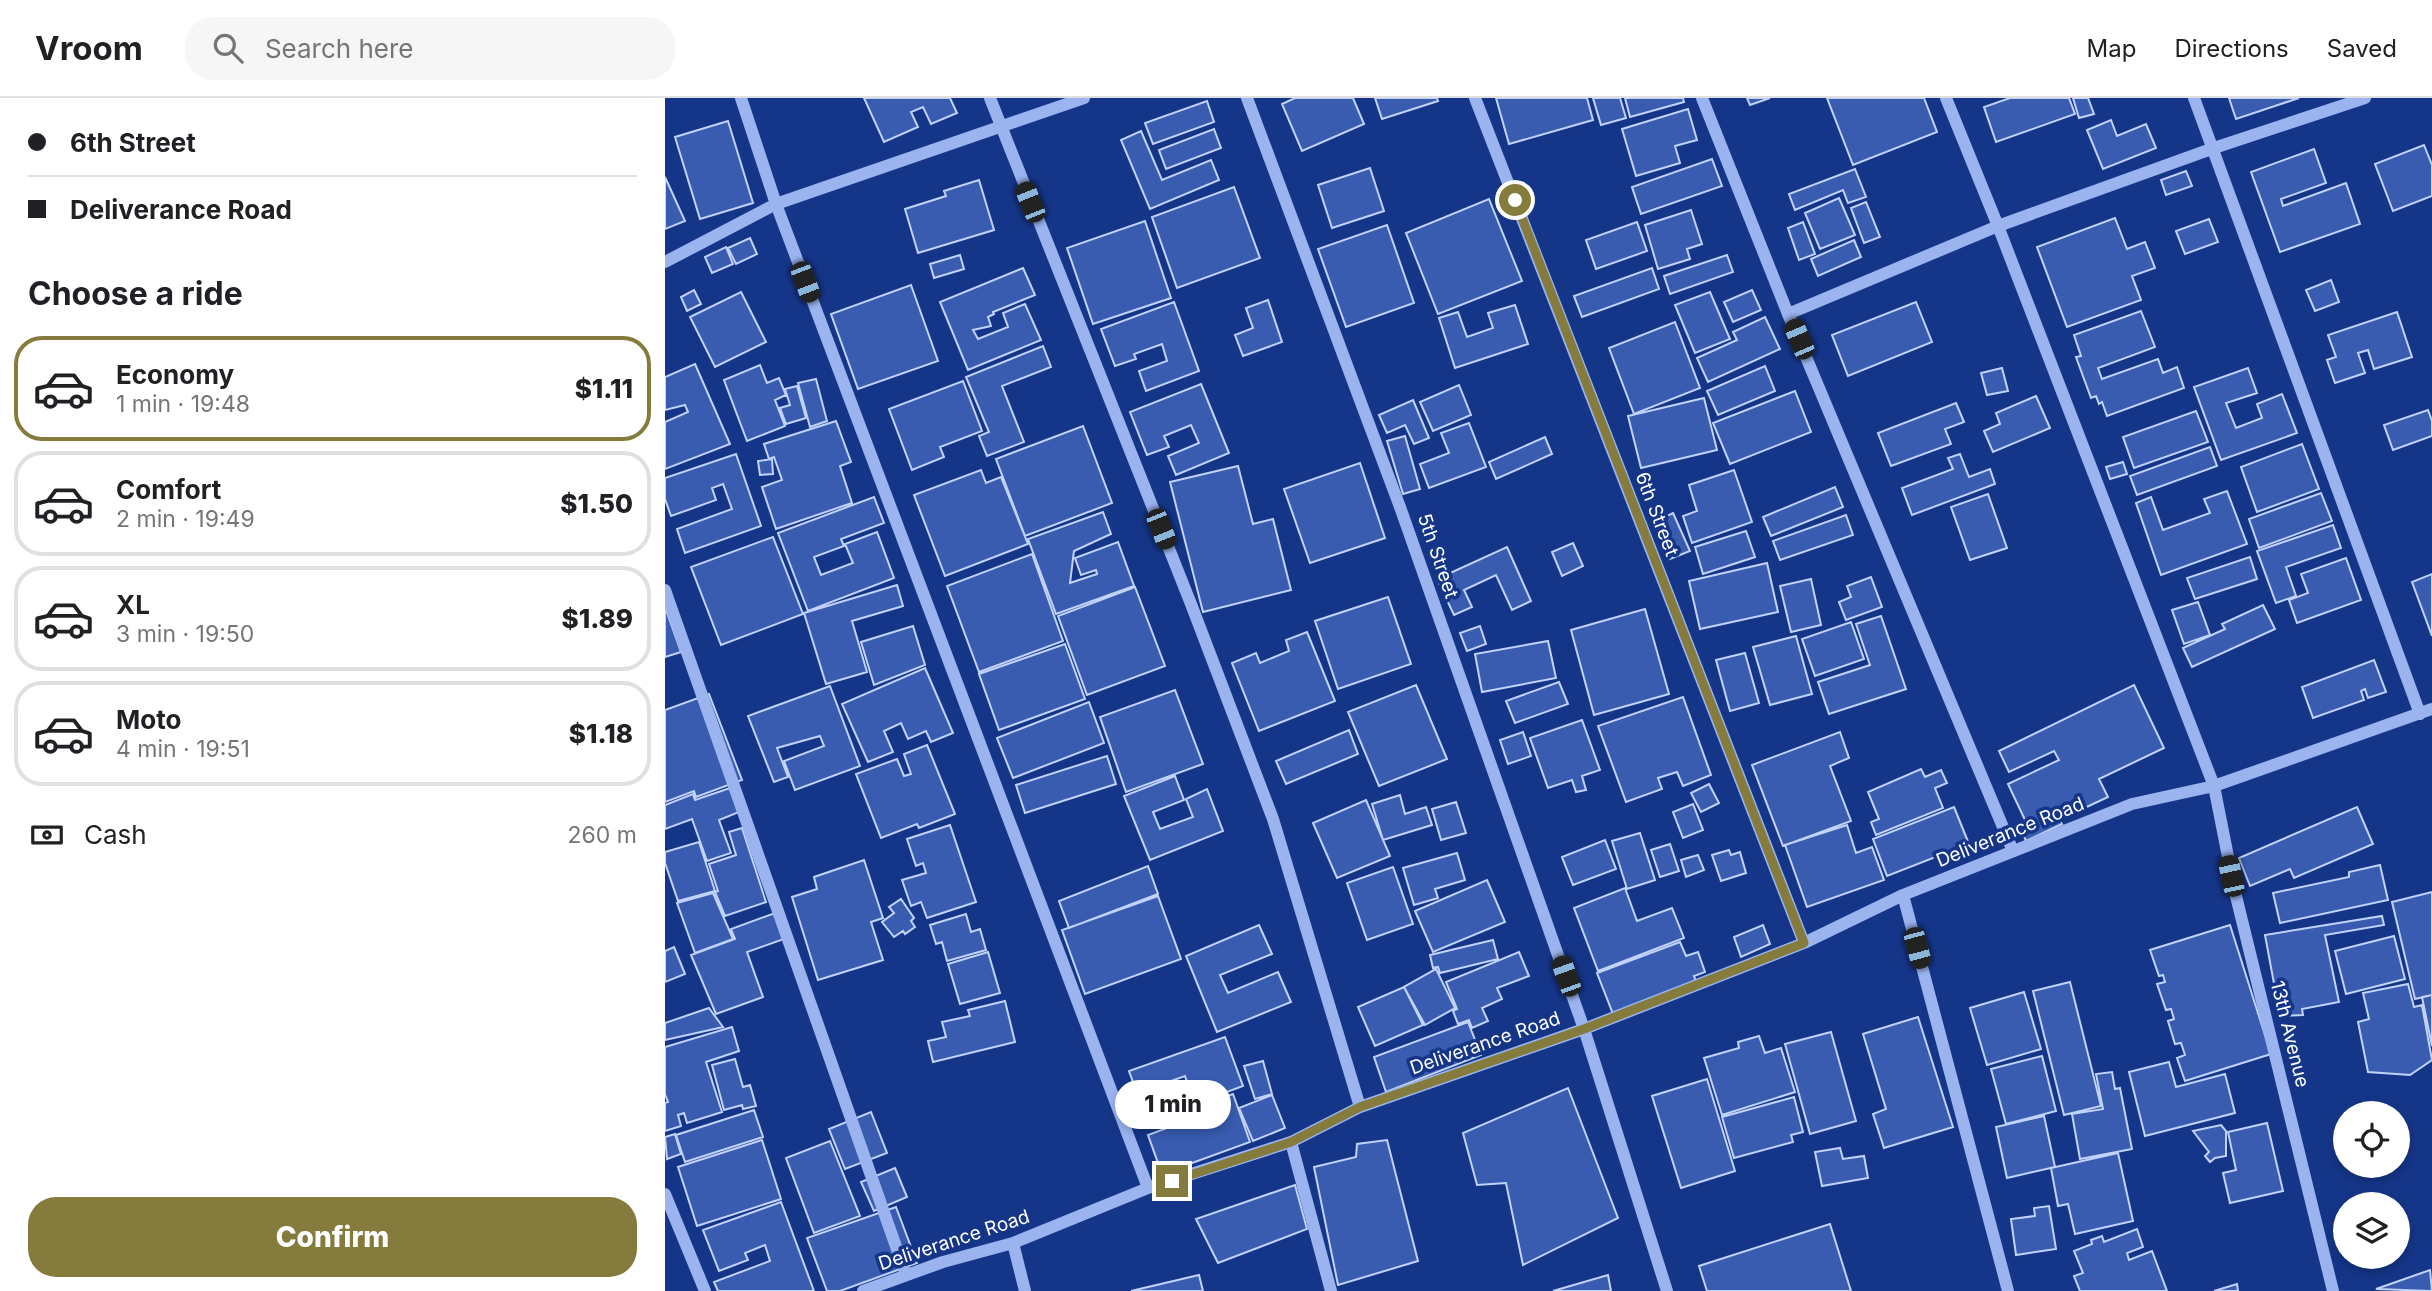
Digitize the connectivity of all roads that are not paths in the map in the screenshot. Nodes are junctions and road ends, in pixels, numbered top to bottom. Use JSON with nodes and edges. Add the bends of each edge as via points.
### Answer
{"nodes":[{"id":1,"x":741,"y":98,"type":"edge"},
{"id":2,"x":990,"y":98,"type":"edge"},
{"id":3,"x":1084,"y":98,"type":"edge"},
{"id":4,"x":1247,"y":98,"type":"edge"},
{"id":5,"x":1475,"y":98,"type":"edge"},
{"id":6,"x":1702,"y":98,"type":"edge"},
{"id":7,"x":1946,"y":98,"type":"edge"},
{"id":8,"x":2194,"y":98,"type":"edge"},
{"id":9,"x":2365,"y":98,"type":"edge"},
{"id":10,"x":1000,"y":127,"type":"junction"},
{"id":11,"x":2214,"y":148,"type":"junction"},
{"id":12,"x":776,"y":204,"type":"junction"},
{"id":13,"x":1998,"y":226,"type":"junction"},
{"id":14,"x":665,"y":262,"type":"edge"},
{"id":15,"x":1789,"y":314,"type":"junction"},
{"id":16,"x":665,"y":590,"type":"edge"},
{"id":17,"x":2426,"y":712,"type":"edge"},
{"id":18,"x":2214,"y":786,"type":"junction"},
{"id":19,"x":2013,"y":851,"type":"junction"},
{"id":20,"x":1903,"y":895,"type":"junction"},
{"id":21,"x":1804,"y":943,"type":"junction"},
{"id":22,"x":1584,"y":1029,"type":"junction"},
{"id":23,"x":1360,"y":1107,"type":"junction"},
{"id":24,"x":1291,"y":1142,"type":"junction"},
{"id":25,"x":1148,"y":1188,"type":"junction"},
{"id":26,"x":665,"y":1194,"type":"edge"},
{"id":27,"x":1013,"y":1243,"type":"junction"},
{"id":28,"x":906,"y":1275,"type":"junction"},
{"id":29,"x":705,"y":1291,"type":"edge"},
{"id":30,"x":863,"y":1291,"type":"edge"},
{"id":31,"x":1025,"y":1291,"type":"edge"},
{"id":32,"x":1331,"y":1291,"type":"edge"},
{"id":33,"x":1667,"y":1291,"type":"edge"},
{"id":34,"x":2008,"y":1291,"type":"edge"},
{"id":35,"x":2333,"y":1291,"type":"edge"}],
"edges":[{"from":1,"to":12,"type":"street"},
{"from":2,"to":10,"type":"street"},
{"from":3,"to":10,"type":"street"},
{"from":4,"to":22,"type":"street","name":"5th Street","via":[[1400,507]]},
{"from":5,"to":21,"type":"street","name":"6th Street"},
{"from":6,"to":15,"type":"street"},
{"from":7,"to":13,"type":"street","name":"13th Avenue"},
{"from":8,"to":11,"type":"street"},
{"from":9,"to":11,"type":"street"},
{"from":10,"to":12,"type":"street"},
{"from":10,"to":23,"type":"street","via":[[1273,819]]},
{"from":11,"to":13,"type":"street"},
{"from":11,"to":17,"type":"street"},
{"from":12,"to":14,"type":"street"},
{"from":12,"to":25,"type":"street"},
{"from":13,"to":15,"type":"street"},
{"from":13,"to":18,"type":"street","name":"13th Avenue"},
{"from":15,"to":19,"type":"street"},
{"from":16,"to":28,"type":"street"},
{"from":17,"to":18,"type":"street","name":"Deliverance Road"},
{"from":18,"to":19,"type":"street","name":"Deliverance Road","via":[[2132,804]]},
{"from":18,"to":35,"type":"street","name":"13th Avenue","via":[[2235,892]]},
{"from":19,"to":20,"type":"street","name":"Deliverance Road"},
{"from":20,"to":21,"type":"street","name":"Deliverance Road"},
{"from":20,"to":34,"type":"street"},
{"from":21,"to":22,"type":"street","name":"Deliverance Road"},
{"from":22,"to":23,"type":"street","name":"Deliverance Road"},
{"from":22,"to":33,"type":"street","name":"5th Street"},
{"from":23,"to":24,"type":"street","name":"Deliverance Road"},
{"from":24,"to":25,"type":"street","name":"Deliverance Road"},
{"from":24,"to":32,"type":"street"},
{"from":25,"to":27,"type":"street","name":"Deliverance Road"},
{"from":26,"to":29,"type":"street"},
{"from":27,"to":28,"type":"street","name":"Deliverance Road"},
{"from":27,"to":31,"type":"street"},
{"from":28,"to":30,"type":"street","name":"Deliverance Road"}]}
